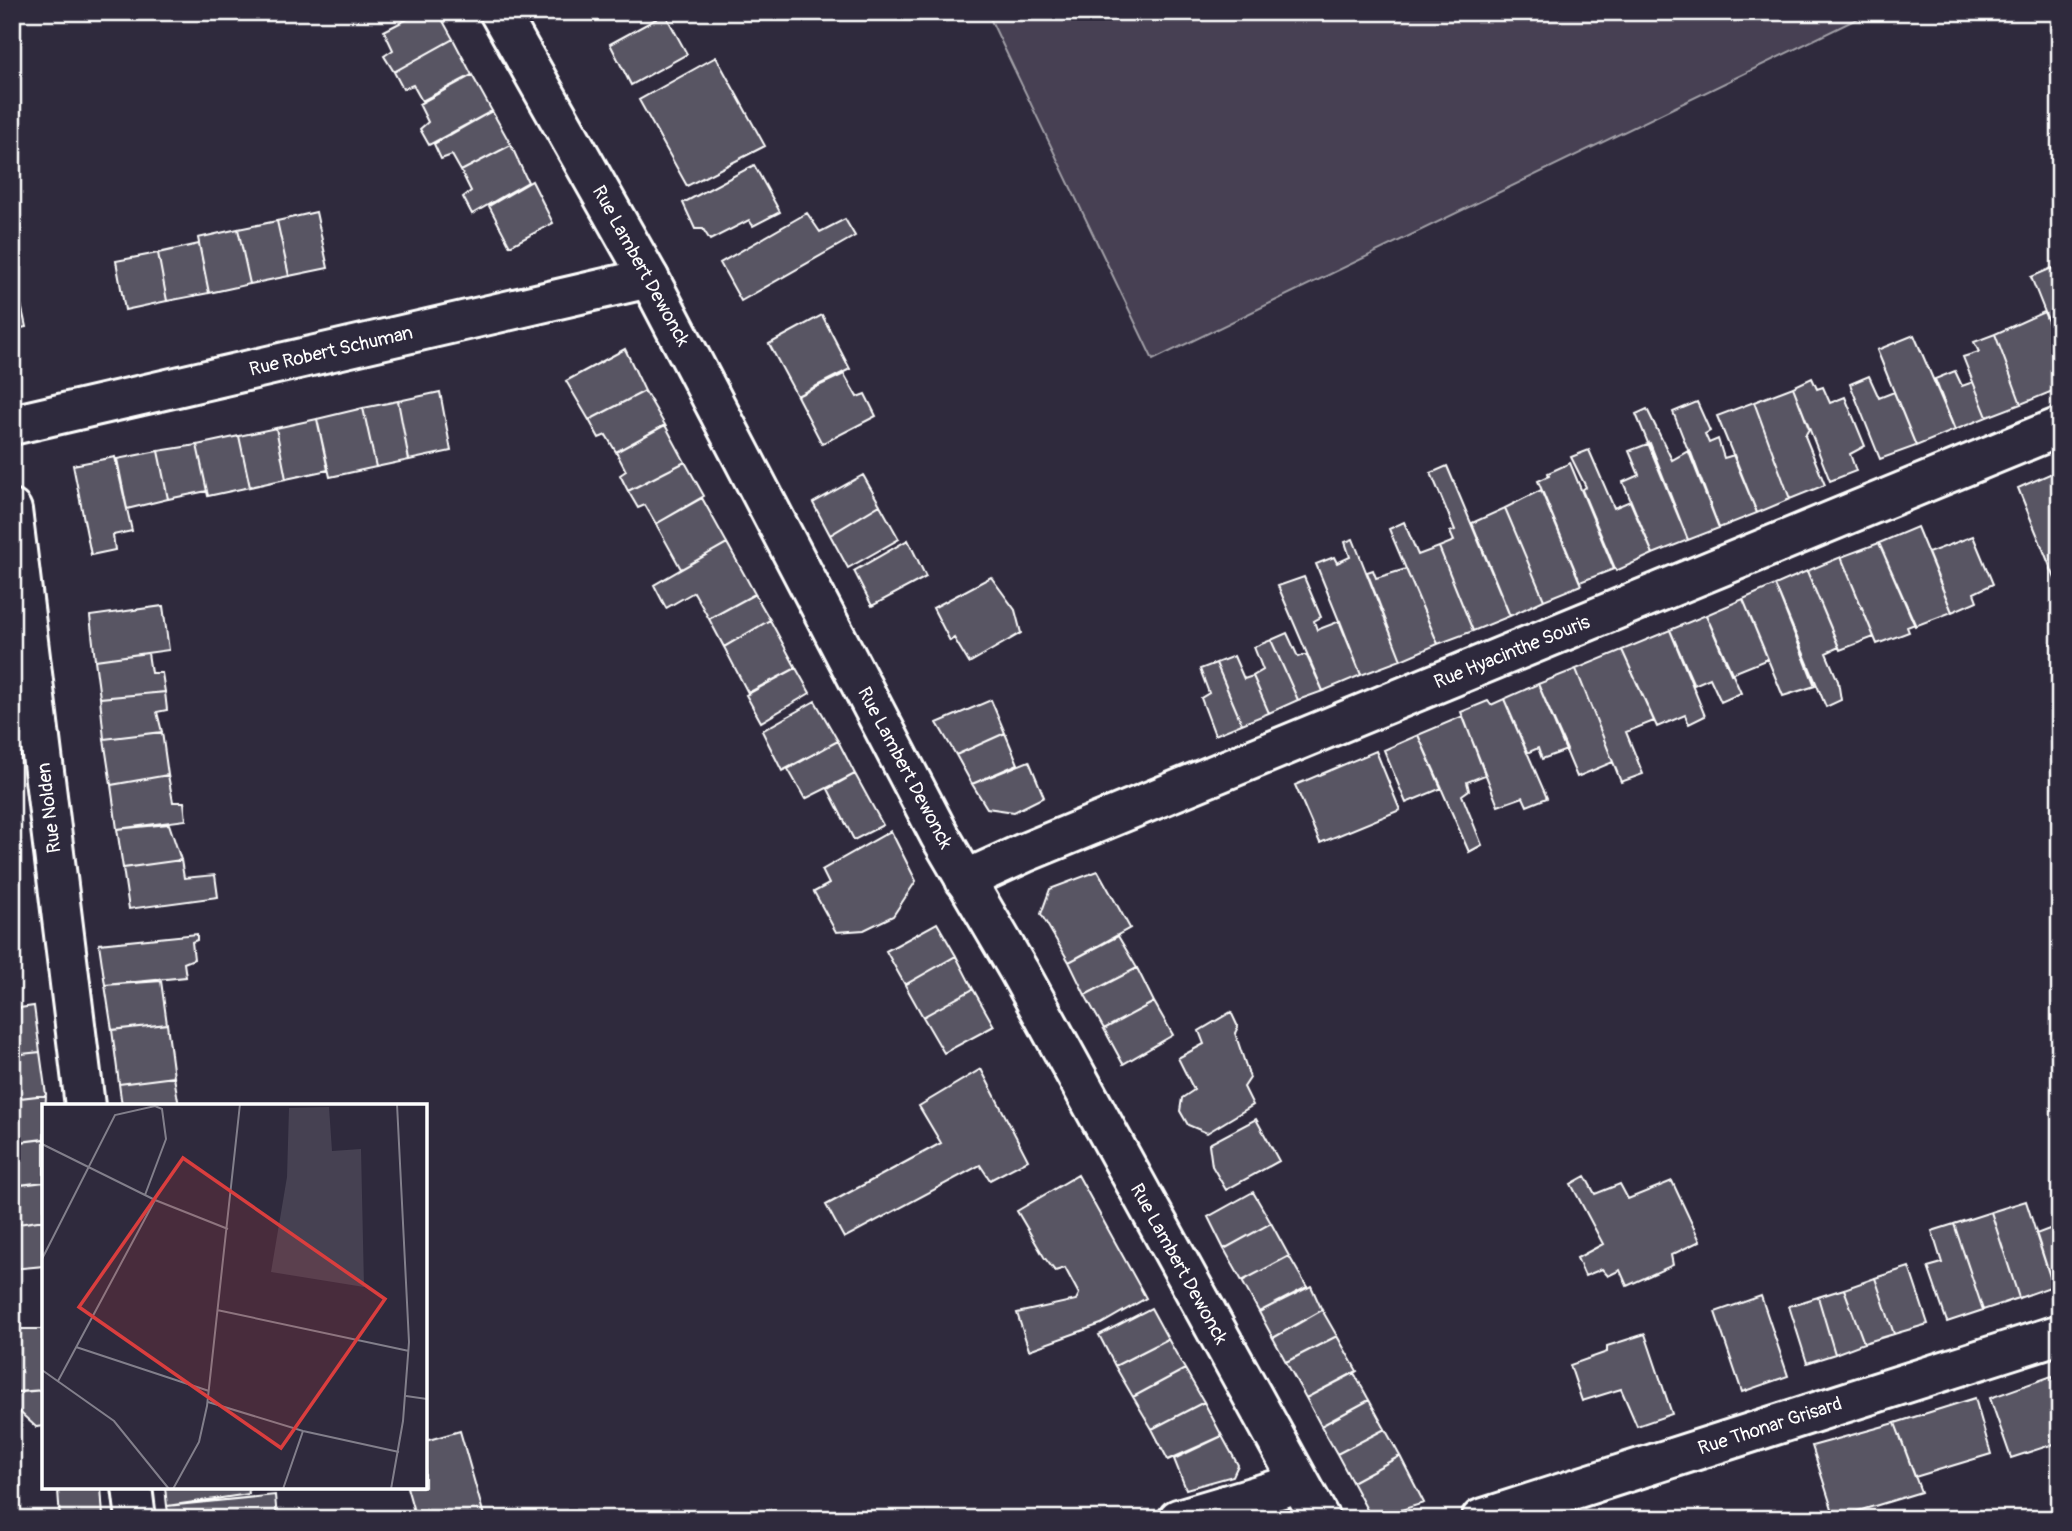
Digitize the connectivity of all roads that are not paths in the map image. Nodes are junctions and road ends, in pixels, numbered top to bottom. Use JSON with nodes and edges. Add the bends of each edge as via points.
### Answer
{"nodes":[{"id":1,"x":499,"y":12,"type":"edge"},
{"id":2,"x":649,"y":278,"type":"junction"},
{"id":3,"x":12,"y":425,"type":"edge"},
{"id":4,"x":2060,"y":428,"type":"edge"},
{"id":5,"x":12,"y":510,"type":"edge"},
{"id":6,"x":965,"y":880,"type":"junction"},
{"id":7,"x":85,"y":1104,"type":"edge"},
{"id":8,"x":2060,"y":1334,"type":"edge"},
{"id":9,"x":1299,"y":1483,"type":"junction"},
{"id":10,"x":132,"y":1489,"type":"edge"},
{"id":11,"x":136,"y":1519,"type":"edge"},
{"id":12,"x":1178,"y":1519,"type":"edge"},
{"id":13,"x":1320,"y":1519,"type":"edge"},
{"id":14,"x":1481,"y":1519,"type":"edge"}],
"edges":[{"from":1,"to":2,"type":"street","name":"Rue Lambert Dewonck"},
{"from":2,"to":3,"type":"street","name":"Rue Robert Schuman"},
{"from":2,"to":6,"type":"street","name":"Rue Lambert Dewonck"},
{"from":4,"to":6,"type":"street","name":"Rue Hyacinthe Souris"},
{"from":5,"to":7,"type":"street","name":"Rue Nolden"},
{"from":6,"to":9,"type":"street","name":"Rue Lambert Dewonck"},
{"from":8,"to":14,"type":"street","name":"Rue Thonar Grisard"},
{"from":9,"to":12,"type":"street"},
{"from":9,"to":13,"type":"street","name":"Rue Lambert Dewonck"},
{"from":10,"to":11,"type":"street"}]}
